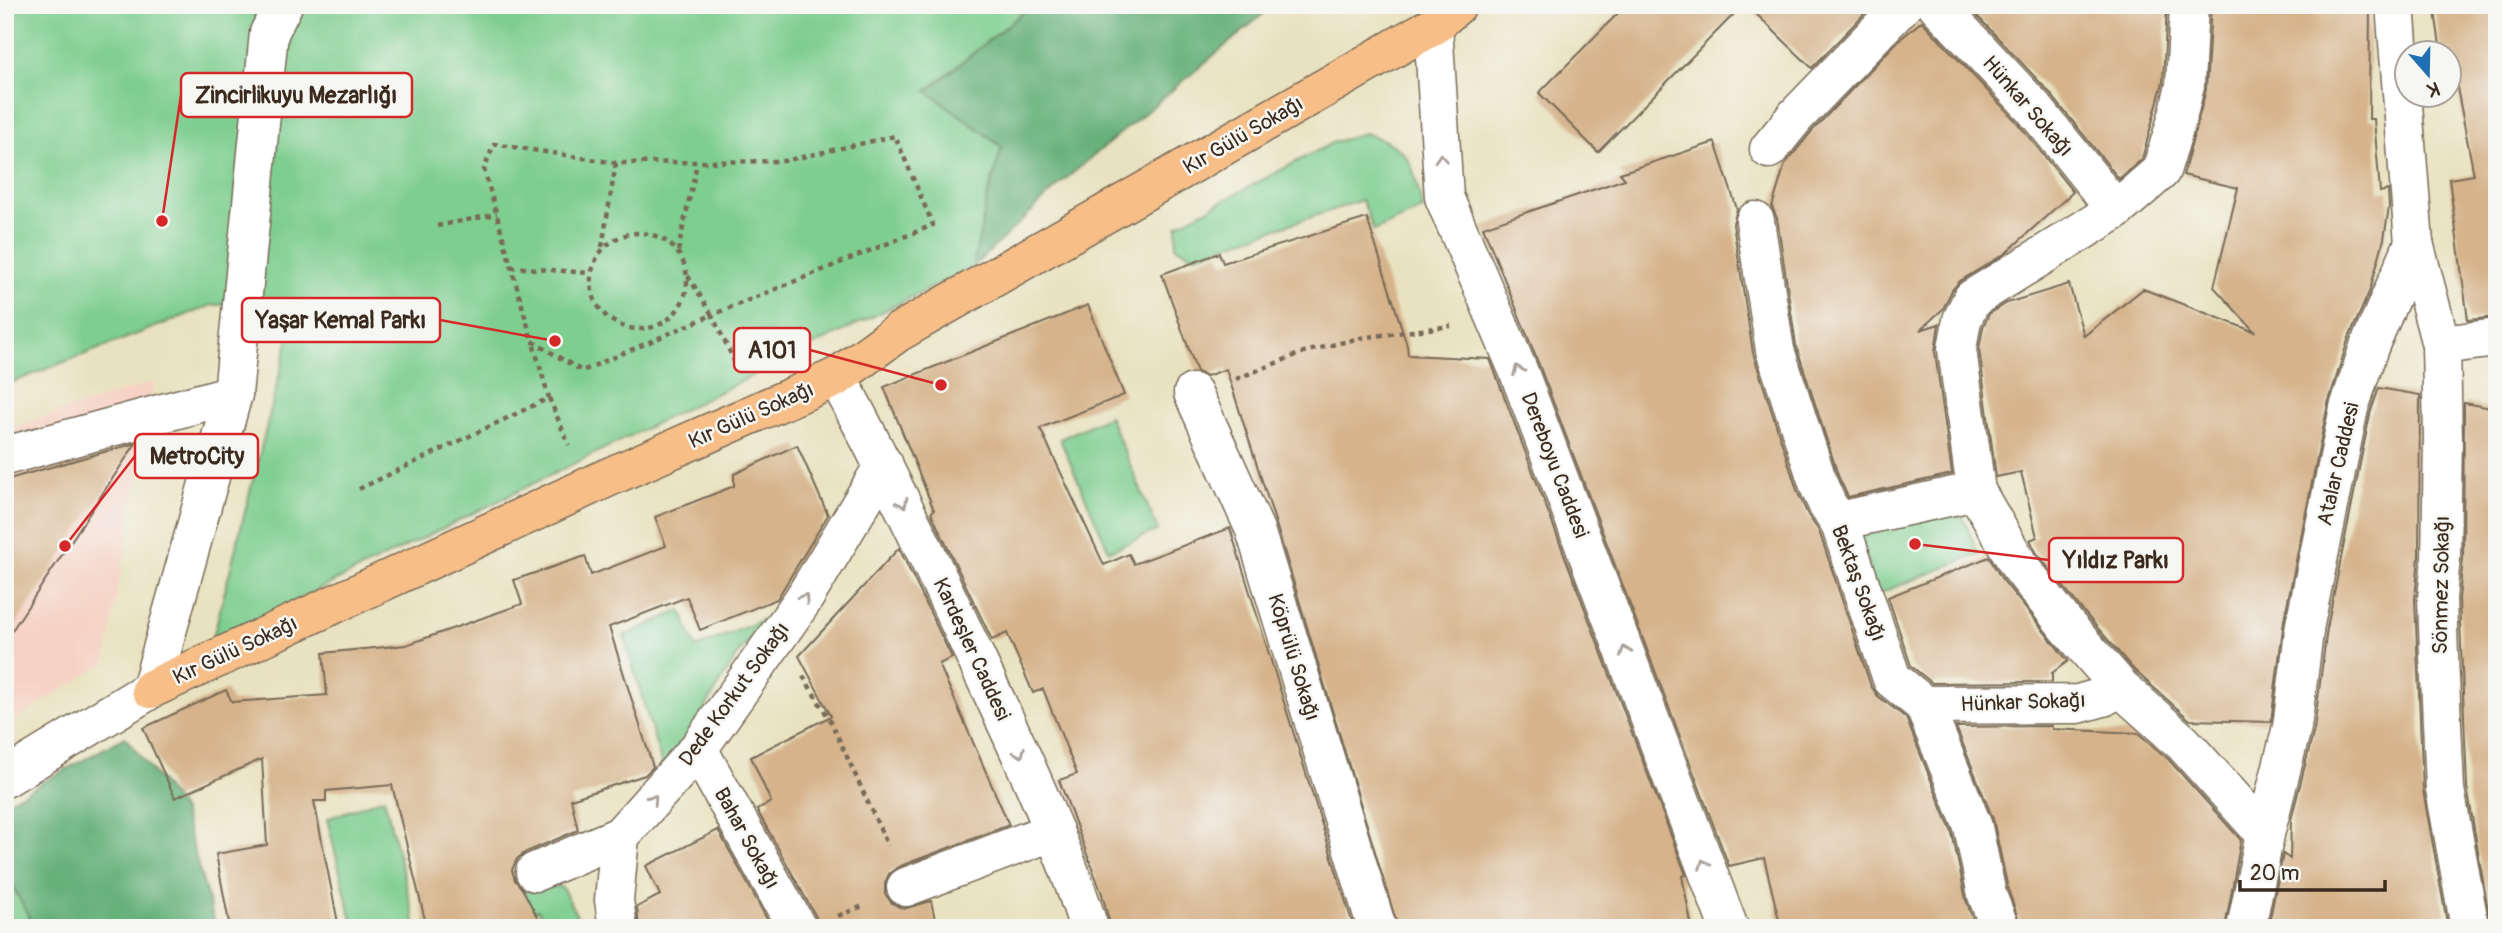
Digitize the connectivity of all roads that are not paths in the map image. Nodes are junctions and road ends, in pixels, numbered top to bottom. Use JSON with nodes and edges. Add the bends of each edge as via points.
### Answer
{"nodes":[{"id":1,"x":283,"y":5,"type":"edge"},
{"id":2,"x":1903,"y":5,"type":"edge"},
{"id":3,"x":1937,"y":5,"type":"edge"},
{"id":4,"x":2189,"y":5,"type":"edge"},
{"id":5,"x":2395,"y":5,"type":"edge"},
{"id":6,"x":1445,"y":15,"type":"edge"},
{"id":7,"x":1769,"y":149,"type":"dead end"},
{"id":8,"x":2116,"y":209,"type":"junction"},
{"id":9,"x":1755,"y":221,"type":"dead end"},
{"id":10,"x":2414,"y":243,"type":"junction"},
{"id":11,"x":2497,"y":338,"type":"edge"},
{"id":12,"x":2441,"y":345,"type":"junction"},
{"id":13,"x":837,"y":377,"type":"junction"},
{"id":14,"x":1193,"y":393,"type":"road end"},
{"id":15,"x":233,"y":394,"type":"junction"},
{"id":16,"x":5,"y":456,"type":"edge"},
{"id":17,"x":884,"y":466,"type":"junction"},
{"id":18,"x":1976,"y":491,"type":"junction"},
{"id":19,"x":1839,"y":521,"type":"junction"},
{"id":20,"x":2120,"y":687,"type":"junction"},
{"id":21,"x":151,"y":689,"type":"junction"},
{"id":22,"x":1924,"y":705,"type":"junction"},
{"id":23,"x":698,"y":749,"type":"junction"},
{"id":24,"x":5,"y":778,"type":"edge"},
{"id":25,"x":1054,"y":831,"type":"junction"},
{"id":26,"x":2265,"y":834,"type":"junction"},
{"id":27,"x":620,"y":836,"type":"junction"},
{"id":28,"x":535,"y":872,"type":"dead end"},
{"id":29,"x":906,"y":887,"type":"road end"},
{"id":30,"x":618,"y":928,"type":"edge"},
{"id":31,"x":797,"y":928,"type":"edge"},
{"id":32,"x":1090,"y":928,"type":"edge"},
{"id":33,"x":1377,"y":928,"type":"edge"},
{"id":34,"x":1729,"y":928,"type":"edge"},
{"id":35,"x":2000,"y":928,"type":"edge"},
{"id":36,"x":2246,"y":928,"type":"edge"},
{"id":37,"x":2470,"y":928,"type":"edge"}],
"edges":[{"from":1,"to":15,"type":"street","via":[[268,33]]},
{"from":2,"to":7,"type":"street"},
{"from":3,"to":8,"type":"street","name":"Hünkar Sokağı","via":[[2033,107]]},
{"from":4,"to":8,"type":"street","via":[[2185,86],[2161,171]]},
{"from":5,"to":10,"type":"street","name":"Atalar Caddesi"},
{"from":6,"to":13,"type":"main road","name":"Kır Gülü Sokağı","via":[[897,333]]},
{"from":34,"to":6,"type":"street","name":"Dereboyu Caddesi","one_way":true,"via":[[1518,370],[1444,197]]},
{"from":8,"to":18,"type":"street","via":[[1972,299],[1956,349]]},
{"from":9,"to":19,"type":"street","name":"Bektaş Sokağı","via":[[1774,350],[1819,486]]},
{"from":10,"to":12,"type":"street","name":"Sönmez Sokağı"},
{"from":10,"to":26,"type":"street","name":"Atalar Caddesi","via":[[2349,408],[2305,624],[2292,727]]},
{"from":11,"to":12,"type":"street"},
{"from":12,"to":37,"type":"street","name":"Sönmez Sokağı","via":[[2443,489],[2437,598],[2445,789]]},
{"from":13,"to":17,"type":"street","name":"Kardeşler Caddesi"},
{"from":13,"to":21,"type":"main road","name":"Kır Gülü Sokağı"},
{"from":14,"to":33,"type":"street","name":"Köprülü Sokağı","via":[[1255,530]]},
{"from":15,"to":16,"type":"street"},
{"from":15,"to":21,"type":"street"},
{"from":23,"to":17,"type":"street","name":"Dede Korkut Sokağı","one_way":true,"via":[[803,600]]},
{"from":17,"to":25,"type":"street","name":"Kardeşler Caddesi","one_way":true},
{"from":18,"to":19,"type":"street"},
{"from":18,"to":20,"type":"street","via":[[2018,564]]},
{"from":19,"to":22,"type":"street","name":"Bektaş Sokağı","via":[[1892,679]]},
{"from":20,"to":22,"type":"street","name":"Hünkar Sokağı","via":[[2078,704]]},
{"from":20,"to":26,"type":"street","via":[[2183,743]]},
{"from":21,"to":24,"type":"street"},
{"from":22,"to":35,"type":"street","name":"Bektaş Sokağı","via":[[1973,827],[1987,895]]},
{"from":27,"to":23,"type":"street","name":"Dede Korkut Sokağı","one_way":true},
{"from":23,"to":31,"type":"street","name":"Bahar Sokağı"},
{"from":25,"to":29,"type":"street"},
{"from":25,"to":32,"type":"street","name":"Kardeşler Caddesi"},
{"from":26,"to":36,"type":"street","name":"Atalar Caddesi"},
{"from":27,"to":28,"type":"street"},
{"from":27,"to":30,"type":"street","via":[[614,900]]}]}
